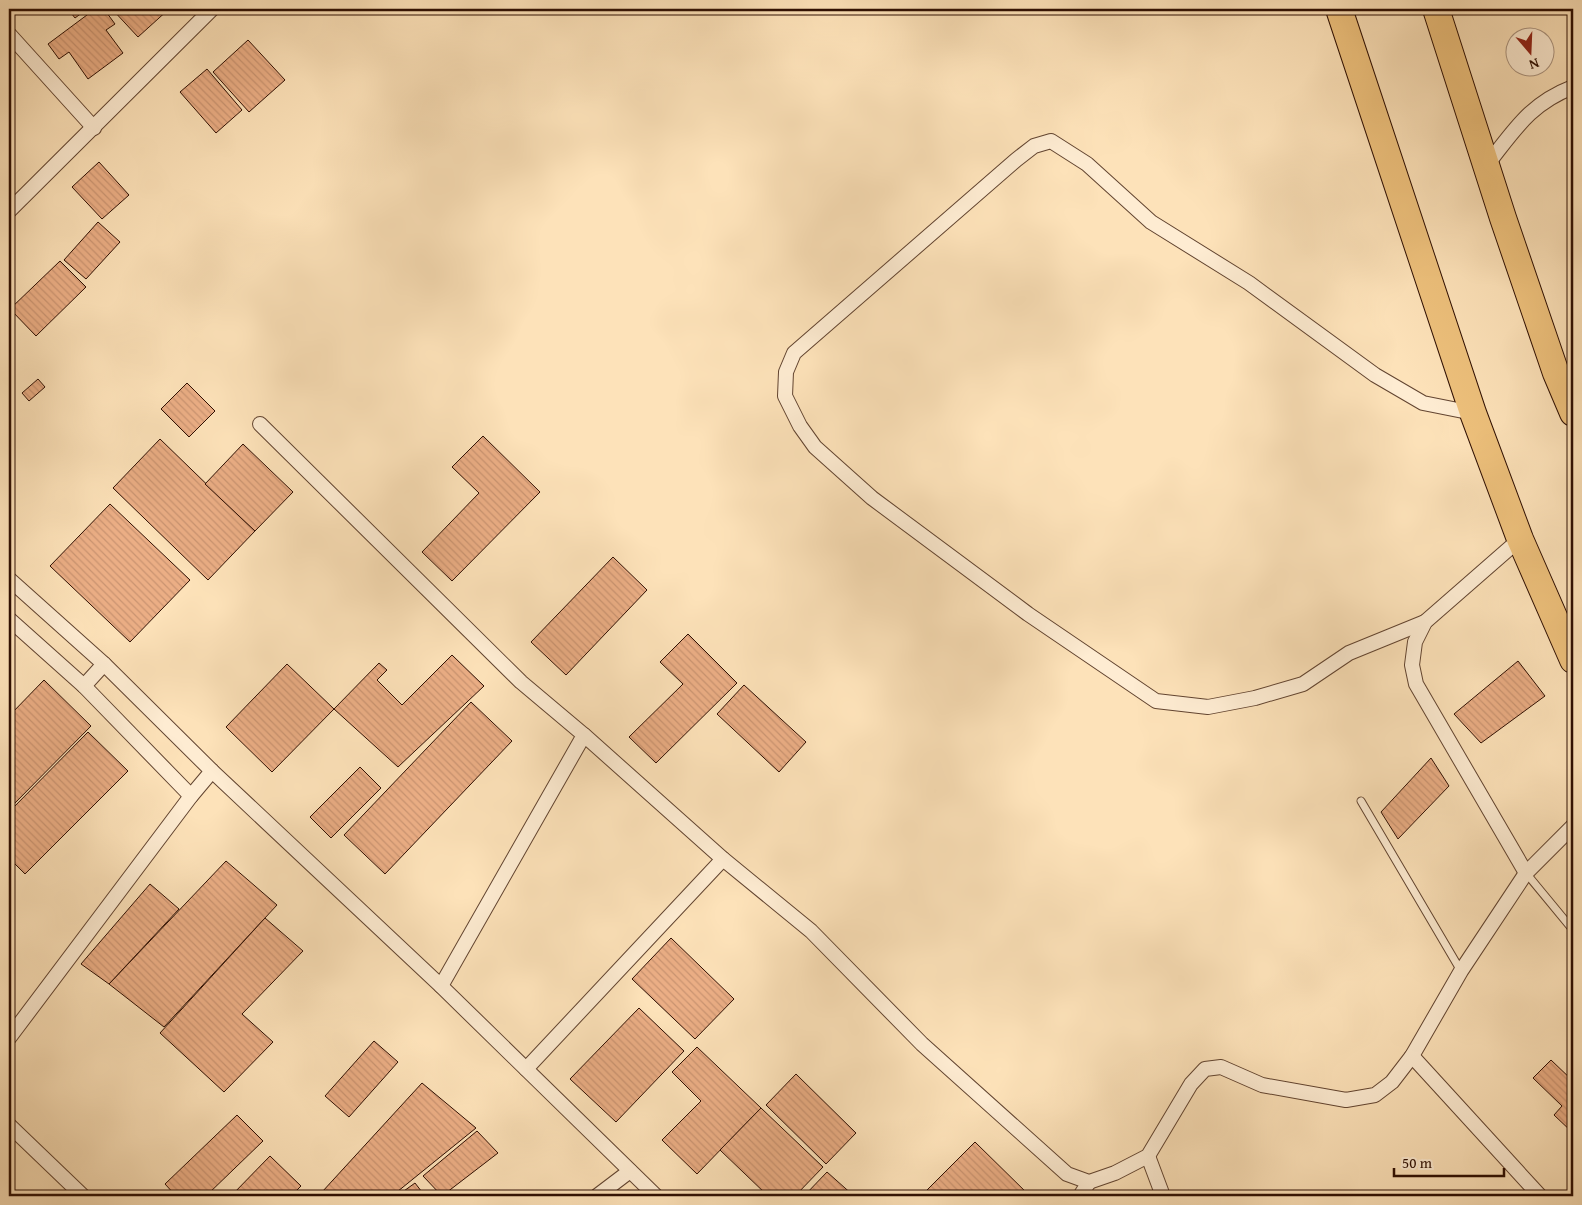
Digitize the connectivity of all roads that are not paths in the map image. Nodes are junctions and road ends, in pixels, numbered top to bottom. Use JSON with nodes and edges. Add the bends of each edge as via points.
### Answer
{"nodes":[{"id":1,"x":212,"y":9,"type":"edge"},
{"id":2,"x":1339,"y":9,"type":"edge"},
{"id":3,"x":1436,"y":9,"type":"edge"},
{"id":4,"x":9,"y":34,"type":"edge"},
{"id":5,"x":1573,"y":87,"type":"edge"},
{"id":6,"x":94,"y":128,"type":"junction"},
{"id":7,"x":1486,"y":166,"type":"junction"},
{"id":8,"x":9,"y":211,"type":"edge"},
{"id":9,"x":1473,"y":413,"type":"junction"},
{"id":10,"x":1573,"y":413,"type":"edge"},
{"id":11,"x":260,"y":424,"type":"dead end"},
{"id":12,"x":1520,"y":539,"type":"junction"},
{"id":13,"x":9,"y":579,"type":"edge"},
{"id":14,"x":9,"y":619,"type":"edge"},
{"id":15,"x":1425,"y":622,"type":"junction"},
{"id":16,"x":1573,"y":660,"type":"edge"},
{"id":17,"x":104,"y":664,"type":"junction"},
{"id":18,"x":84,"y":686,"type":"junction"},
{"id":19,"x":584,"y":735,"type":"junction"},
{"id":20,"x":212,"y":771,"type":"junction"},
{"id":21,"x":190,"y":796,"type":"junction"},
{"id":22,"x":1361,"y":801,"type":"dead end"},
{"id":23,"x":1573,"y":826,"type":"edge"},
{"id":24,"x":722,"y":859,"type":"junction"},
{"id":25,"x":1526,"y":873,"type":"junction"},
{"id":26,"x":1573,"y":930,"type":"edge"},
{"id":27,"x":1461,"y":971,"type":"junction"},
{"id":28,"x":441,"y":986,"type":"junction"},
{"id":29,"x":9,"y":1038,"type":"edge"},
{"id":30,"x":1412,"y":1056,"type":"junction"},
{"id":31,"x":526,"y":1069,"type":"junction"},
{"id":32,"x":9,"y":1125,"type":"edge"},
{"id":33,"x":1148,"y":1156,"type":"junction"},
{"id":34,"x":630,"y":1171,"type":"junction"},
{"id":35,"x":1089,"y":1182,"type":"junction"},
{"id":36,"x":83,"y":1196,"type":"edge"},
{"id":37,"x":597,"y":1196,"type":"edge"},
{"id":38,"x":656,"y":1196,"type":"edge"},
{"id":39,"x":1080,"y":1196,"type":"edge"},
{"id":40,"x":1163,"y":1196,"type":"edge"},
{"id":41,"x":1540,"y":1196,"type":"edge"}],
"edges":[{"from":1,"to":6,"type":"street"},
{"from":2,"to":9,"type":"highway"},
{"from":3,"to":7,"type":"highway"},
{"from":4,"to":6,"type":"street"},
{"from":5,"to":7,"type":"street","via":[[1544,101],[1527,114]]},
{"from":6,"to":8,"type":"street"},
{"from":7,"to":10,"type":"highway","via":[[1553,364]]},
{"from":9,"to":12,"type":"highway"},
{"from":9,"to":15,"type":"street","via":[[1423,402],[1375,375],[1249,283],[1151,222],[1087,164],[1051,142],[1034,146],[1016,160],[794,353],[786,372],[785,396],[800,426],[822,454],[872,498],[1028,614],[1156,701],[1208,707],[1303,684],[1349,653]]},
{"from":11,"to":19,"type":"street","via":[[521,682]]},
{"from":12,"to":15,"type":"street"},
{"from":12,"to":16,"type":"highway"},
{"from":13,"to":17,"type":"street"},
{"from":14,"to":18,"type":"street"},
{"from":15,"to":25,"type":"street","via":[[1415,642],[1412,665],[1416,684]]},
{"from":17,"to":18,"type":"street"},
{"from":17,"to":20,"type":"street"},
{"from":18,"to":21,"type":"street"},
{"from":19,"to":24,"type":"street"},
{"from":19,"to":28,"type":"street"},
{"from":20,"to":21,"type":"street"},
{"from":20,"to":28,"type":"street"},
{"from":21,"to":29,"type":"street"},
{"from":22,"to":27,"type":"lane"},
{"from":23,"to":25,"type":"street"},
{"from":24,"to":31,"type":"street"},
{"from":24,"to":35,"type":"street","via":[[811,931],[922,1044],[1067,1174]]},
{"from":25,"to":26,"type":"lane"},
{"from":25,"to":27,"type":"street"},
{"from":27,"to":30,"type":"street"},
{"from":28,"to":31,"type":"street"},
{"from":30,"to":33,"type":"street","via":[[1392,1082],[1375,1095],[1346,1100],[1262,1085],[1221,1067],[1205,1069],[1192,1084]]},
{"from":30,"to":41,"type":"street"},
{"from":31,"to":34,"type":"street"},
{"from":32,"to":36,"type":"street"},
{"from":33,"to":35,"type":"street"},
{"from":33,"to":40,"type":"street"},
{"from":34,"to":37,"type":"street"},
{"from":34,"to":38,"type":"street"},
{"from":35,"to":39,"type":"street"}]}
